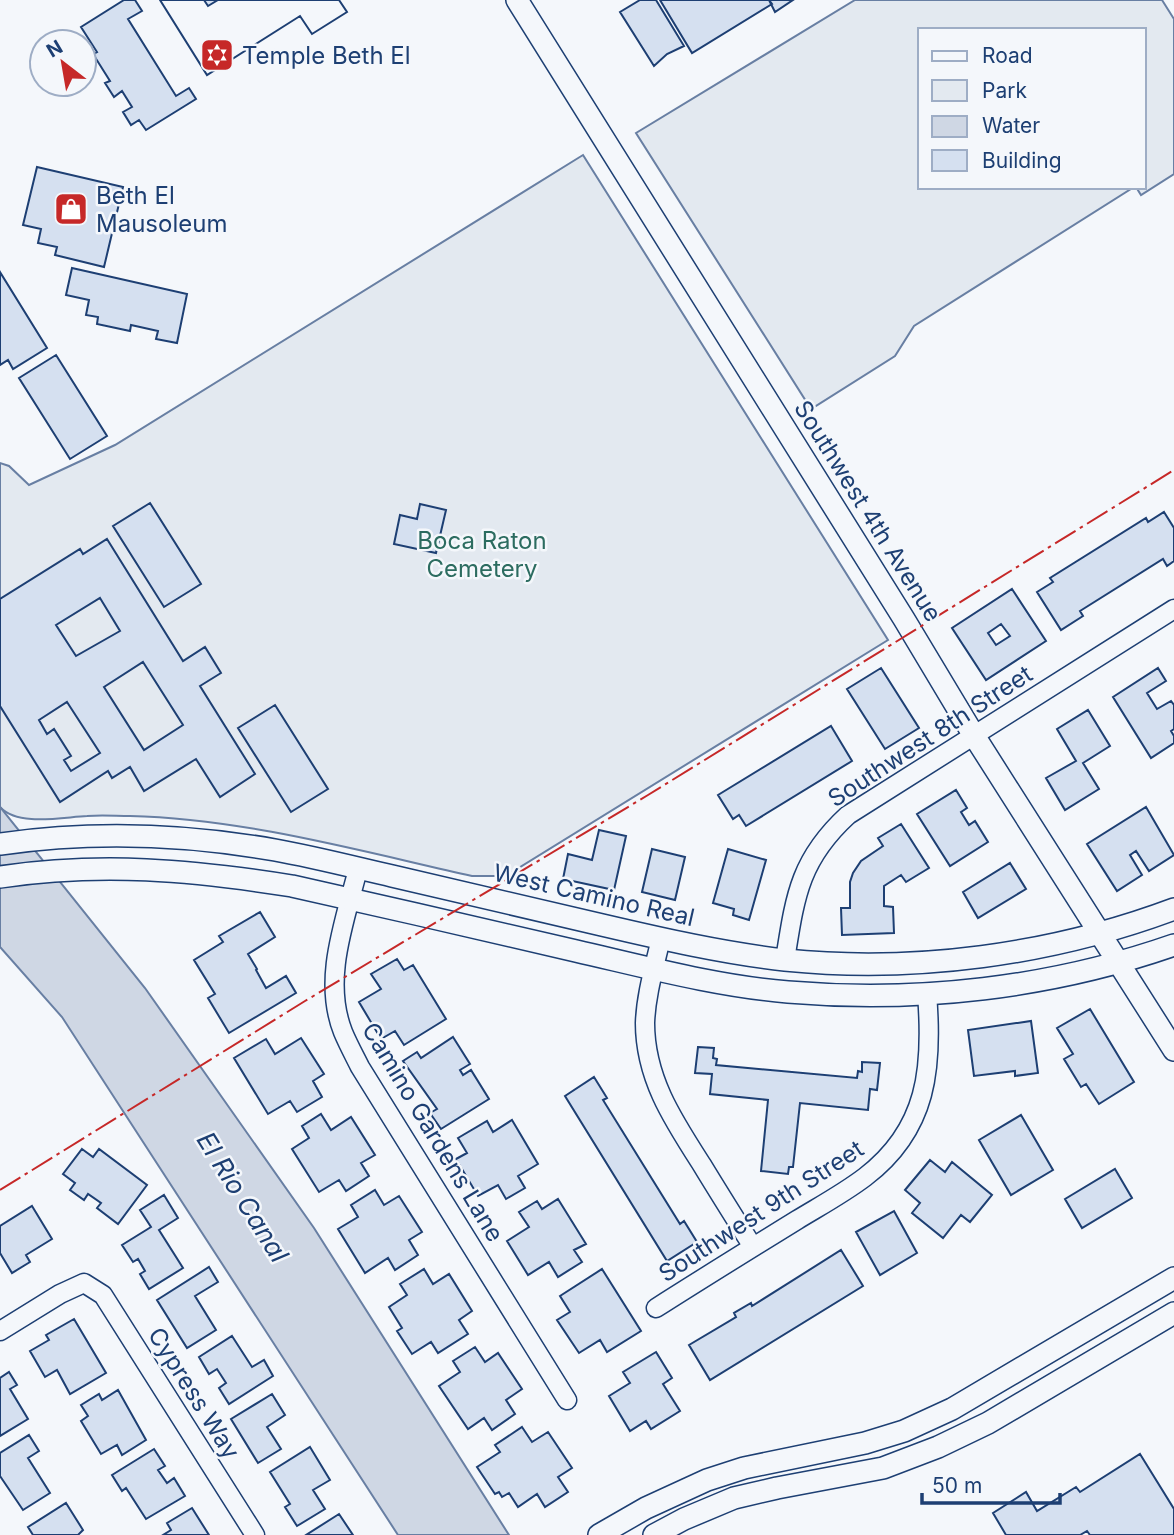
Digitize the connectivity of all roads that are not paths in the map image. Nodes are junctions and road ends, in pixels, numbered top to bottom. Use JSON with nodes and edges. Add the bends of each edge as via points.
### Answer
{"nodes":[{"id":1,"x":517,"y":0,"type":"edge"},
{"id":2,"x":1174,"y":609,"type":"edge"},
{"id":3,"x":973,"y":734,"type":"junction"},
{"id":4,"x":0,"y":844,"type":"edge"},
{"id":5,"x":358,"y":869,"type":"junction"},
{"id":6,"x":0,"y":877,"type":"edge"},
{"id":7,"x":350,"y":899,"type":"junction"},
{"id":8,"x":1174,"y":909,"type":"edge"},
{"id":9,"x":1101,"y":933,"type":"junction"},
{"id":10,"x":661,"y":938,"type":"junction"},
{"id":11,"x":1174,"y":944,"type":"edge"},
{"id":12,"x":785,"y":960,"type":"junction"},
{"id":13,"x":1119,"y":962,"type":"junction"},
{"id":14,"x":654,"y":969,"type":"junction"},
{"id":15,"x":927,"y":994,"type":"junction"},
{"id":16,"x":1174,"y":1050,"type":"edge"},
{"id":17,"x":753,"y":1248,"type":"junction"},
{"id":18,"x":1174,"y":1278,"type":"edge"},
{"id":19,"x":1148,"y":1294,"type":"junction"},
{"id":20,"x":656,"y":1308,"type":"dead end"},
{"id":21,"x":1169,"y":1317,"type":"edge"},
{"id":22,"x":0,"y":1331,"type":"edge"},
{"id":23,"x":1014,"y":1374,"type":"junction"},
{"id":24,"x":1027,"y":1398,"type":"junction"},
{"id":25,"x":567,"y":1401,"type":"dead end"},
{"id":26,"x":646,"y":1508,"type":"junction"},
{"id":27,"x":656,"y":1534,"type":"edge"},
{"id":28,"x":255,"y":1535,"type":"edge"},
{"id":29,"x":599,"y":1535,"type":"edge"}],
"edges":[{"from":1,"to":3,"type":"street","name":"Southwest 4th Avenue"},
{"from":2,"to":3,"type":"street","name":"Southwest 8th Street"},
{"from":3,"to":9,"type":"street","name":"Southwest 4th Avenue"},
{"from":3,"to":12,"type":"street","name":"Southwest 8th Street","via":[[848,815],[821,843],[796,895]]},
{"from":4,"to":5,"type":"street","name":"West Camino Real","via":[[109,836],[176,838],[277,850]]},
{"from":5,"to":7,"type":"street","name":"Camino Gardens Lane"},
{"from":5,"to":10,"type":"street","name":"West Camino Real"},
{"from":6,"to":7,"type":"street","via":[[125,868],[193,871]]},
{"from":7,"to":14,"type":"street"},
{"from":7,"to":25,"type":"street","name":"Camino Gardens Lane","via":[[334,975],[342,1031],[359,1066]]},
{"from":8,"to":9,"type":"street","name":"West Camino Real"},
{"from":9,"to":12,"type":"street","name":"West Camino Real","via":[[1046,946],[942,960]]},
{"from":9,"to":13,"type":"street","name":"Southwest 4th Avenue"},
{"from":10,"to":12,"type":"street","name":"West Camino Real"},
{"from":10,"to":14,"type":"street"},
{"from":11,"to":13,"type":"street"},
{"from":13,"to":15,"type":"street","via":[[1028,982]]},
{"from":13,"to":16,"type":"street","name":"Southwest 4th Avenue"},
{"from":14,"to":15,"type":"street","via":[[788,992]]},
{"from":14,"to":17,"type":"street","via":[[645,1021],[654,1082]]},
{"from":15,"to":17,"type":"street","name":"Southwest 9th Street","via":[[928,1073],[907,1130],[867,1176]]},
{"from":17,"to":20,"type":"street","name":"Southwest 9th Street"},
{"from":18,"to":19,"type":"street"},
{"from":19,"to":21,"type":"street"},
{"from":19,"to":23,"type":"street"},
{"from":21,"to":24,"type":"street"},
{"from":22,"to":28,"type":"street","name":"Cypress Way","via":[[84,1283],[103,1295]]},
{"from":23,"to":24,"type":"street"},
{"from":23,"to":26,"type":"street","via":[[904,1432],[744,1468]]},
{"from":24,"to":27,"type":"street","via":[[988,1423],[894,1464],[734,1498]]},
{"from":26,"to":27,"type":"street"},
{"from":26,"to":29,"type":"street"}]}
